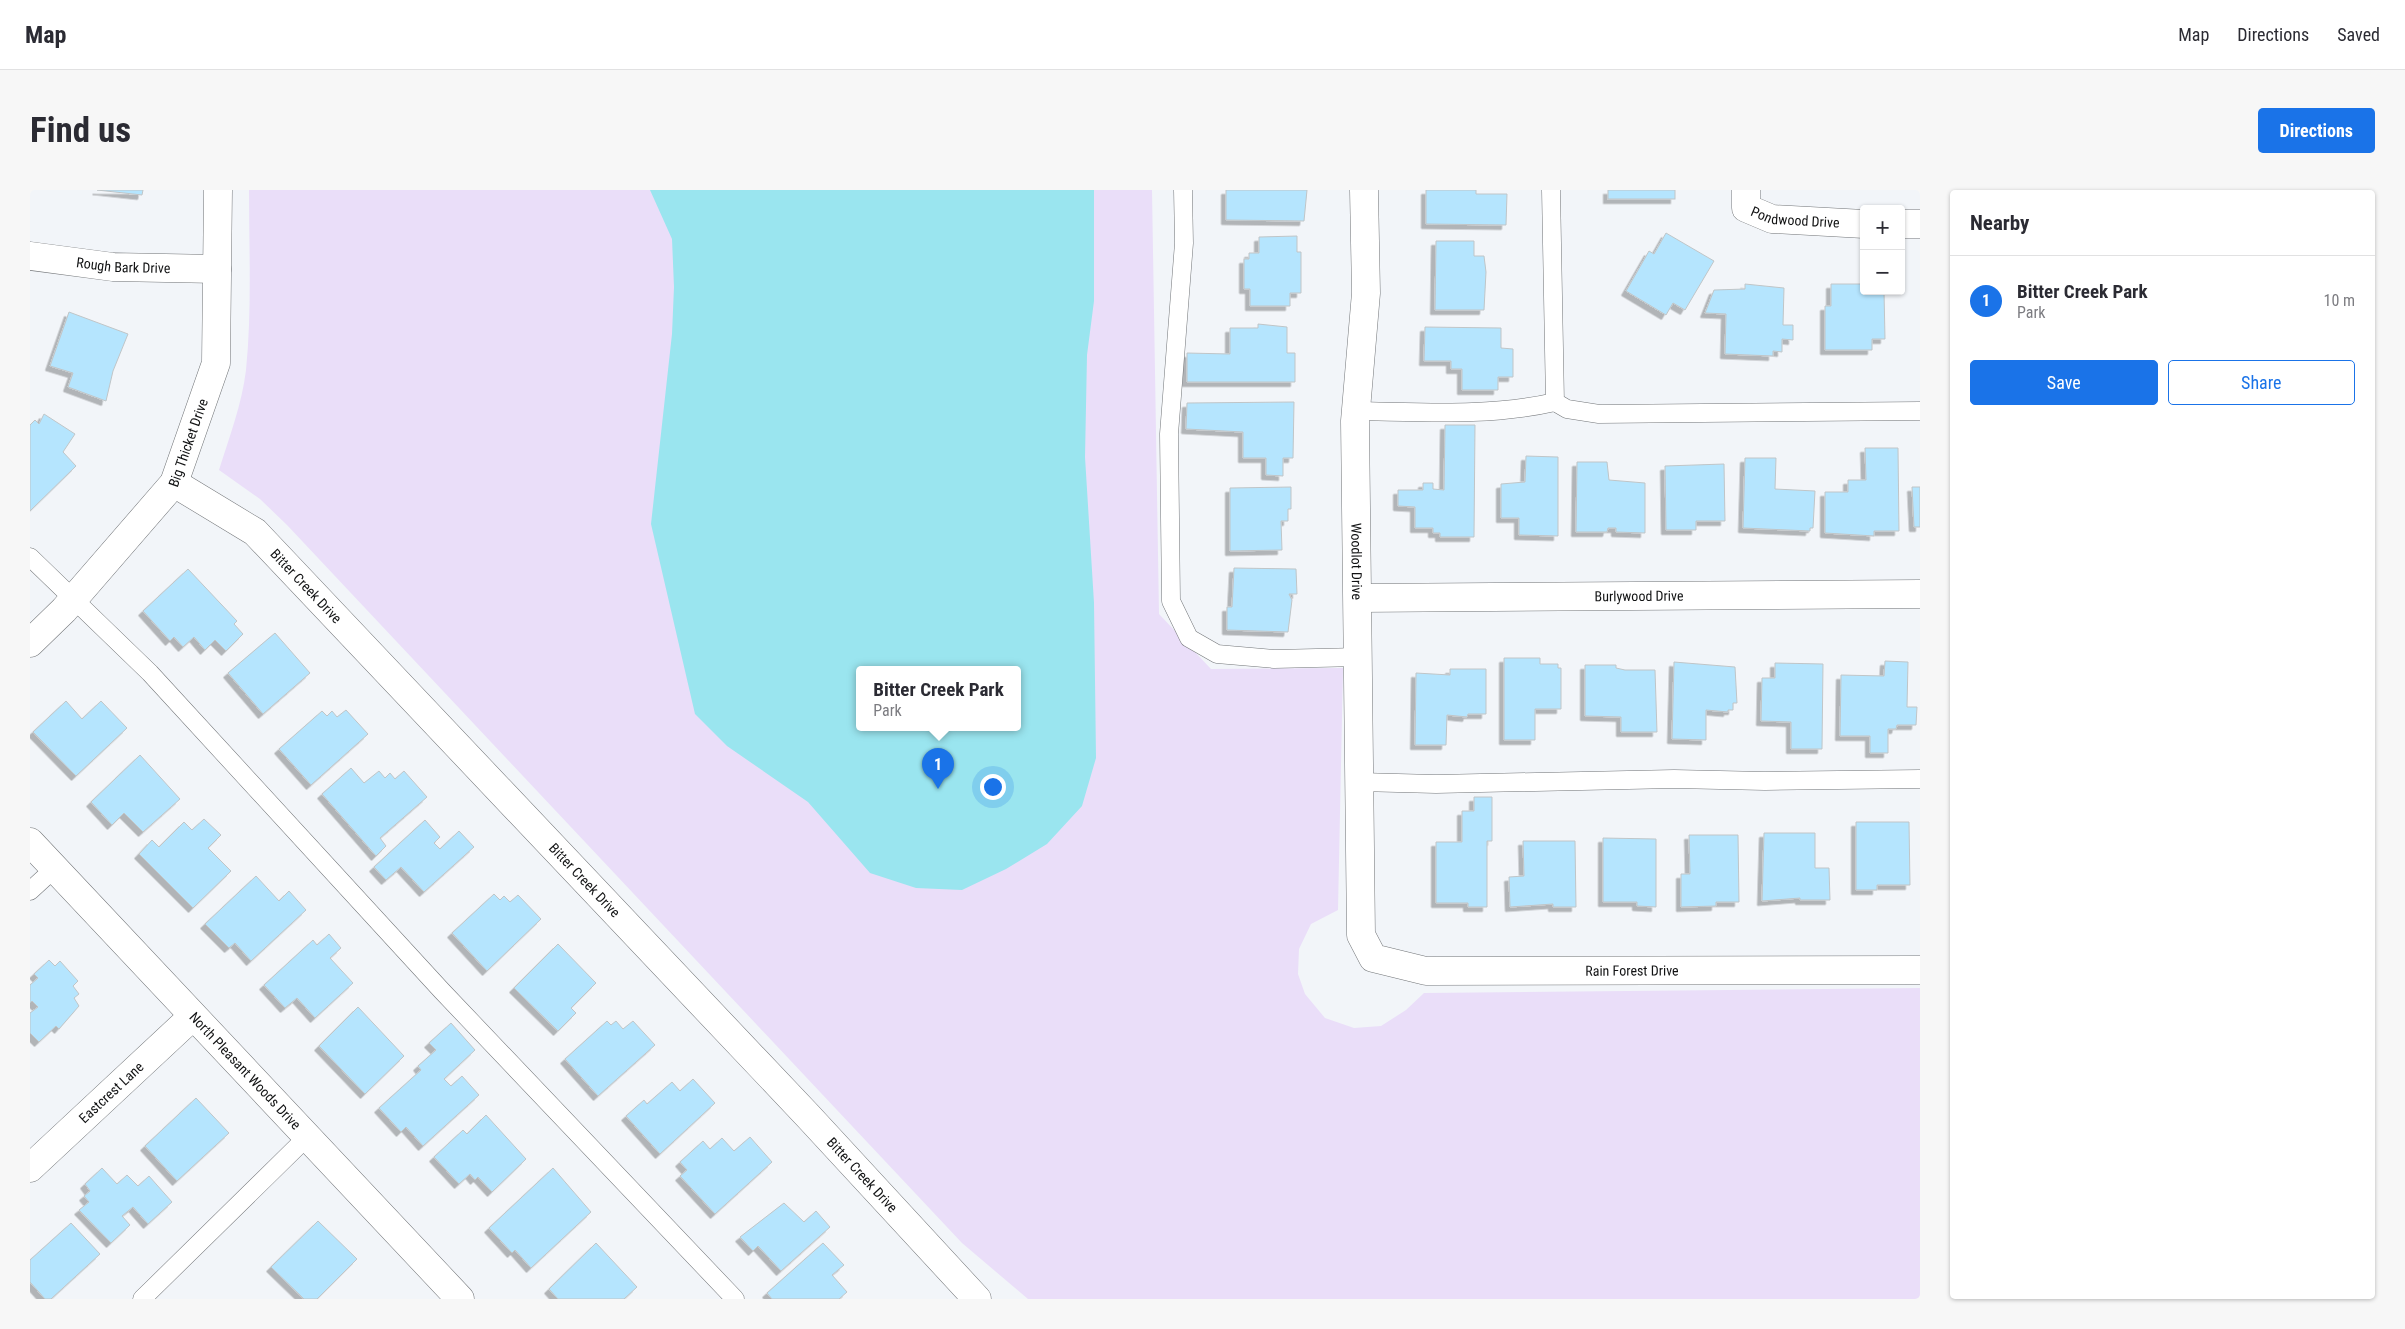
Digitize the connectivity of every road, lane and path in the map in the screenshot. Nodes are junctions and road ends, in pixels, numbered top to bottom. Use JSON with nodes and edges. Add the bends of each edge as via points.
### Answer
{"nodes":[{"id":1,"x":218,"y":190,"type":"edge"},
{"id":2,"x":1183,"y":190,"type":"edge"},
{"id":3,"x":1364,"y":190,"type":"edge"},
{"id":4,"x":1552,"y":190,"type":"edge"},
{"id":5,"x":1746,"y":190,"type":"edge"},
{"id":6,"x":1860,"y":224,"type":"edge"},
{"id":7,"x":1905,"y":224,"type":"edge"},
{"id":8,"x":1920,"y":224,"type":"edge"},
{"id":9,"x":30,"y":256,"type":"edge"},
{"id":10,"x":217,"y":269,"type":"junction"},
{"id":11,"x":1555,"y":402,"type":"junction"},
{"id":12,"x":1356,"y":411,"type":"junction"},
{"id":13,"x":1920,"y":412,"type":"edge"},
{"id":14,"x":174,"y":484,"type":"junction"},
{"id":15,"x":30,"y":557,"type":"edge"},
{"id":16,"x":1920,"y":594,"type":"edge"},
{"id":17,"x":1358,"y":598,"type":"junction"},
{"id":18,"x":72,"y":600,"type":"junction"},
{"id":19,"x":30,"y":642,"type":"edge"},
{"id":20,"x":1359,"y":657,"type":"junction"},
{"id":21,"x":1920,"y":779,"type":"edge"},
{"id":22,"x":1360,"y":782,"type":"junction"},
{"id":23,"x":30,"y":842,"type":"edge"},
{"id":24,"x":55,"y":868,"type":"junction"},
{"id":25,"x":30,"y":891,"type":"edge"},
{"id":26,"x":1360,"y":935,"type":"joint"},
{"id":27,"x":1920,"y":970,"type":"edge"},
{"id":28,"x":193,"y":1016,"type":"junction"},
{"id":29,"x":307,"y":1137,"type":"junction"},
{"id":30,"x":30,"y":1168,"type":"edge"},
{"id":31,"x":445,"y":1294,"type":"edge"},
{"id":32,"x":142,"y":1299,"type":"edge"},
{"id":33,"x":735,"y":1299,"type":"edge"},
{"id":34,"x":977,"y":1299,"type":"edge"}],
"edges":[{"from":1,"to":10,"type":"street","name":"Big Thicket Drive"},
{"from":2,"to":20,"type":"lane","via":[[1183,253],[1170,434],[1171,601],[1189,638],[1218,654],[1274,659]]},
{"from":3,"to":12,"type":"street","name":"Woodlot Drive","via":[[1366,293]]},
{"from":4,"to":11,"type":"lane"},
{"from":5,"to":6,"type":"street","name":"Pondwood Drive","via":[[1746,208],[1772,219]]},
{"from":7,"to":8,"type":"street"},
{"from":9,"to":10,"type":"street","name":"Rough Bark Drive","via":[[113,267]]},
{"from":10,"to":14,"type":"street","name":"Big Thicket Drive","via":[[216,364]]},
{"from":11,"to":12,"type":"lane","via":[[1519,410]]},
{"from":11,"to":13,"type":"lane","via":[[1567,409],[1598,414]]},
{"from":12,"to":17,"type":"street","name":"Woodlot Drive"},
{"from":14,"to":18,"type":"street","name":"Big Thicket Drive"},
{"from":14,"to":34,"type":"street","name":"Bitter Creek Drive","via":[[255,532]]},
{"from":15,"to":18,"type":"lane"},
{"from":16,"to":17,"type":"street","name":"Burlywood Drive"},
{"from":17,"to":20,"type":"street","name":"Woodlot Drive"},
{"from":18,"to":19,"type":"street","name":"Big Thicket Drive"},
{"from":18,"to":33,"type":"lane","via":[[150,673],[449,998]]},
{"from":20,"to":22,"type":"street","name":"Woodlot Drive"},
{"from":21,"to":22,"type":"lane"},
{"from":22,"to":26,"type":"street","name":"Woodlot Drive"},
{"from":23,"to":24,"type":"street","name":"North Pleasant Woods Drive"},
{"from":24,"to":25,"type":"lane"},
{"from":24,"to":28,"type":"street","name":"North Pleasant Woods Drive"},
{"from":26,"to":27,"type":"street","name":"Rain Forest Drive","via":[[1373,958],[1426,971]]},
{"from":28,"to":29,"type":"street","name":"North Pleasant Woods Drive"},
{"from":28,"to":30,"type":"street","name":"Eastcrest Lane"},
{"from":29,"to":31,"type":"street","name":"North Pleasant Woods Drive"},
{"from":29,"to":32,"type":"lane"}]}
